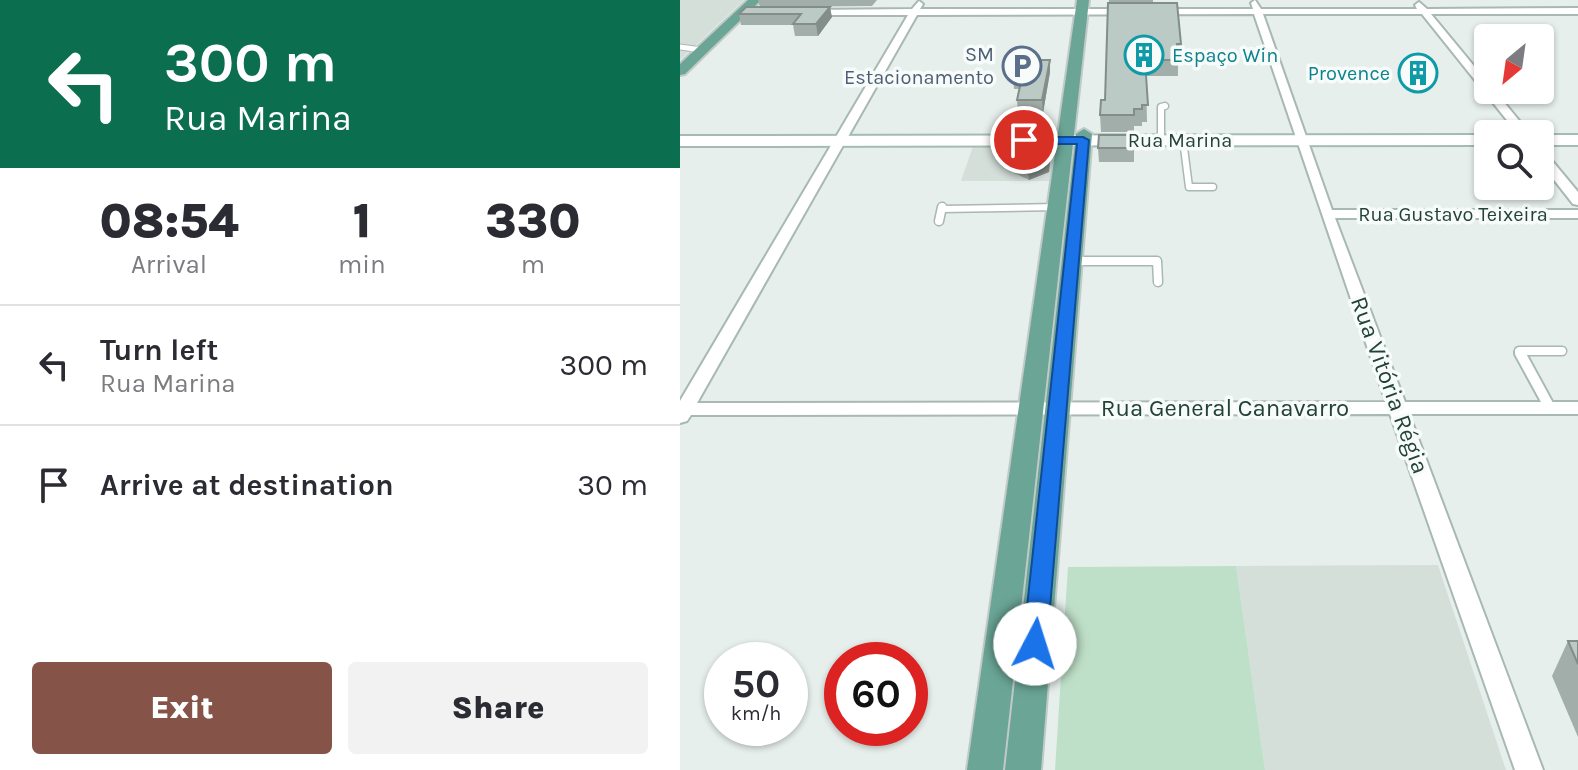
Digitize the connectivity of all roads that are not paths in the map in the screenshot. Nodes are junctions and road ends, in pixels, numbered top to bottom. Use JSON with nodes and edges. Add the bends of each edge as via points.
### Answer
{"nodes":[{"id":1,"x":755,"y":0,"type":"edge"},
{"id":2,"x":1415,"y":0,"type":"edge"},
{"id":3,"x":918,"y":6,"type":"edge"},
{"id":4,"x":1089,"y":6,"type":"edge"},
{"id":5,"x":1256,"y":6,"type":"edge"},
{"id":6,"x":1424,"y":11,"type":"junction"},
{"id":7,"x":1578,"y":11,"type":"edge"},
{"id":8,"x":743,"y":12,"type":"junction"},
{"id":9,"x":766,"y":12,"type":"edge"},
{"id":10,"x":795,"y":12,"type":"edge"},
{"id":11,"x":680,"y":47,"type":"edge"},
{"id":12,"x":702,"y":50,"type":"junction"},
{"id":13,"x":680,"y":71,"type":"edge"},
{"id":14,"x":1474,"y":73,"type":"edge"},
{"id":15,"x":1088,"y":86,"type":"dead end"},
{"id":16,"x":1499,"y":104,"type":"edge"},
{"id":17,"x":1165,"y":106,"type":"dead end"},
{"id":18,"x":1085,"y":116,"type":"dead end"},
{"id":19,"x":1513,"y":120,"type":"edge"},
{"id":20,"x":840,"y":140,"type":"junction"},
{"id":21,"x":1075,"y":140,"type":"junction"},
{"id":22,"x":1161,"y":140,"type":"junction"},
{"id":23,"x":1183,"y":140,"type":"junction"},
{"id":24,"x":1303,"y":140,"type":"junction"},
{"id":25,"x":1474,"y":140,"type":"edge"},
{"id":26,"x":1554,"y":140,"type":"edge"},
{"id":27,"x":1578,"y":140,"type":"edge"},
{"id":28,"x":680,"y":141,"type":"edge"},
{"id":29,"x":1554,"y":171,"type":"edge"},
{"id":30,"x":1213,"y":187,"type":"dead end"},
{"id":31,"x":1578,"y":201,"type":"edge"},
{"id":32,"x":1058,"y":207,"type":"junction"},
{"id":33,"x":1327,"y":214,"type":"junction"},
{"id":34,"x":1578,"y":214,"type":"edge"},
{"id":35,"x":939,"y":221,"type":"dead end"},
{"id":36,"x":1071,"y":261,"type":"junction"},
{"id":37,"x":1158,"y":282,"type":"dead end"},
{"id":38,"x":1562,"y":351,"type":"dead end"},
{"id":39,"x":1044,"y":408,"type":"junction"},
{"id":40,"x":1399,"y":408,"type":"junction"},
{"id":41,"x":1550,"y":408,"type":"junction"},
{"id":42,"x":1578,"y":408,"type":"edge"},
{"id":43,"x":682,"y":411,"type":"edge"},
{"id":44,"x":985,"y":770,"type":"edge"},
{"id":45,"x":1023,"y":770,"type":"edge"},
{"id":46,"x":1529,"y":770,"type":"edge"}],
"edges":[{"from":1,"to":8,"type":"main road"},
{"from":2,"to":6,"type":"street"},
{"from":3,"to":4,"type":"street"},
{"from":3,"to":10,"type":"street"},
{"from":3,"to":20,"type":"street"},
{"from":4,"to":5,"type":"street"},
{"from":4,"to":15,"type":"main road"},
{"from":4,"to":21,"type":"main road"},
{"from":5,"to":6,"type":"street"},
{"from":5,"to":24,"type":"street","name":"Rua Vitória Régia"},
{"from":6,"to":7,"type":"street"},
{"from":6,"to":14,"type":"street"},
{"from":8,"to":9,"type":"street"},
{"from":8,"to":12,"type":"main road"},
{"from":11,"to":12,"type":"lane"},
{"from":12,"to":13,"type":"main road"},
{"from":16,"to":19,"type":"street"},
{"from":17,"to":22,"type":"lane"},
{"from":18,"to":21,"type":"main road"},
{"from":20,"to":21,"type":"street","name":"Rua Marina"},
{"from":20,"to":28,"type":"street","name":"Rua Marina"},
{"from":20,"to":43,"type":"street"},
{"from":21,"to":22,"type":"street","name":"Rua Marina"},
{"from":21,"to":32,"type":"main road"},
{"from":21,"to":36,"type":"main road"},
{"from":22,"to":23,"type":"street","name":"Rua Marina"},
{"from":23,"to":24,"type":"street","name":"Rua Marina"},
{"from":23,"to":30,"type":"lane","via":[[1189,187]]},
{"from":24,"to":25,"type":"street","name":"Rua Marina"},
{"from":24,"to":33,"type":"street","name":"Rua Vitória Régia"},
{"from":26,"to":27,"type":"street"},
{"from":29,"to":31,"type":"street"},
{"from":32,"to":35,"type":"lane","via":[[942,207]]},
{"from":32,"to":39,"type":"main road"},
{"from":33,"to":34,"type":"street","name":"Rua Gustavo Teixeira"},
{"from":33,"to":40,"type":"street","name":"Rua Vitória Régia"},
{"from":36,"to":37,"type":"lane","via":[[1157,261]]},
{"from":36,"to":39,"type":"main road"},
{"from":38,"to":41,"type":"lane","via":[[1519,351]]},
{"from":39,"to":40,"type":"street","name":"Rua General Canavarro"},
{"from":39,"to":43,"type":"street","name":"Rua General Canavarro"},
{"from":39,"to":44,"type":"main road"},
{"from":39,"to":45,"type":"main road"},
{"from":40,"to":41,"type":"street","name":"Rua General Canavarro"},
{"from":40,"to":46,"type":"street","name":"Rua Vitória Régia"},
{"from":41,"to":42,"type":"street","name":"Rua General Canavarro"}]}
